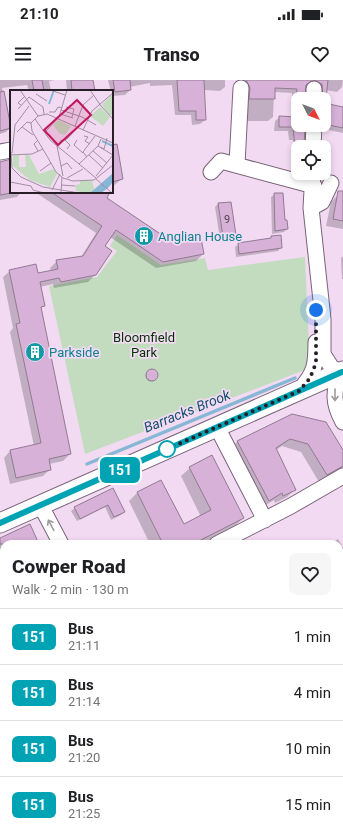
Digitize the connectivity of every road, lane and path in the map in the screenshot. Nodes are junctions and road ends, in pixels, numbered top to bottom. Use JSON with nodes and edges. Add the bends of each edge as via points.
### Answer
{"nodes":[{"id":1,"x":242,"y":88,"type":"dead end"},
{"id":2,"x":10,"y":150,"type":"edge"},
{"id":3,"x":0,"y":152,"type":"edge"},
{"id":4,"x":237,"y":164,"type":"junction"},
{"id":5,"x":211,"y":172,"type":"dead end"},
{"id":6,"x":291,"y":175,"type":"edge"},
{"id":7,"x":313,"y":180,"type":"edge"},
{"id":8,"x":331,"y":183,"type":"dead end"},
{"id":9,"x":311,"y":208,"type":"junction"},
{"id":10,"x":320,"y":295,"type":"junction"},
{"id":11,"x":343,"y":372,"type":"edge"},
{"id":12,"x":299,"y":391,"type":"junction"},
{"id":13,"x":343,"y":422,"type":"edge"},
{"id":14,"x":217,"y":427,"type":"junction"},
{"id":15,"x":343,"y":476,"type":"edge"},
{"id":16,"x":41,"y":506,"type":"junction"},
{"id":17,"x":265,"y":520,"type":"junction"},
{"id":18,"x":0,"y":523,"type":"edge"},
{"id":19,"x":59,"y":540,"type":"edge"},
{"id":20,"x":225,"y":540,"type":"edge"}],
"edges":[{"from":1,"to":4,"type":"street"},
{"from":2,"to":3,"type":"street"},
{"from":4,"to":5,"type":"street","via":[[221,161]]},
{"from":4,"to":6,"type":"street"},
{"from":7,"to":9,"type":"street"},
{"from":8,"to":9,"type":"street","via":[[322,202]]},
{"from":9,"to":10,"type":"street"},
{"from":10,"to":11,"type":"street","via":[[323,354],[332,368]]},
{"from":10,"to":12,"type":"street","via":[[316,310],[316,363],[310,378]]},
{"from":11,"to":12,"type":"main road"},
{"from":11,"to":13,"type":"street","one_way":true,"via":[[334,393],[335,406]]},
{"from":12,"to":14,"type":"main road"},
{"from":14,"to":16,"type":"main road"},
{"from":14,"to":17,"type":"street"},
{"from":15,"to":17,"type":"street"},
{"from":16,"to":18,"type":"main road"},
{"from":19,"to":16,"type":"street","one_way":true},
{"from":17,"to":20,"type":"street"}]}
